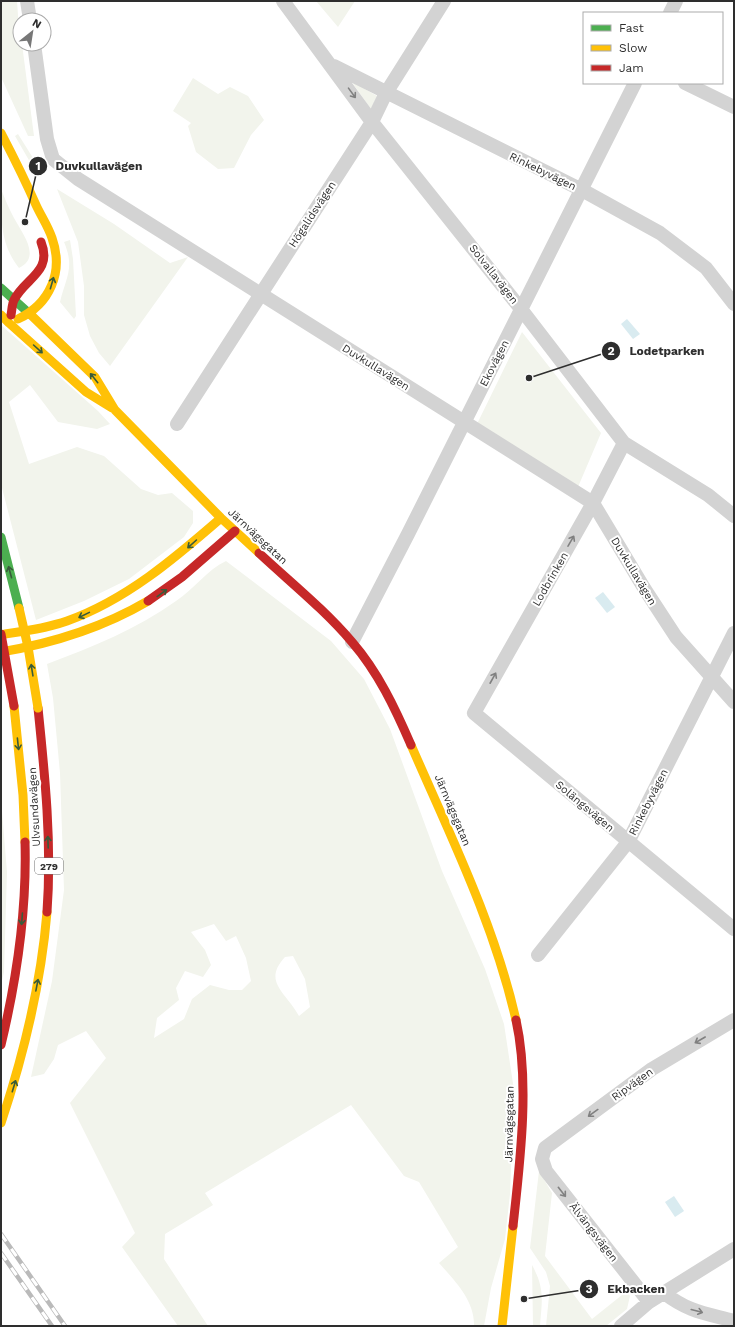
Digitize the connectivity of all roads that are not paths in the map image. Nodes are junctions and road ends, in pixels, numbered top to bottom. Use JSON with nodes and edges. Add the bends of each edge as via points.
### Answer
{"nodes":[{"id":1,"x":27,"y":1,"type":"edge"},
{"id":2,"x":283,"y":1,"type":"edge"},
{"id":3,"x":444,"y":1,"type":"edge"},
{"id":4,"x":676,"y":1,"type":"edge"},
{"id":5,"x":29,"y":12,"type":"edge"},
{"id":6,"x":670,"y":12,"type":"edge"},
{"id":7,"x":35,"y":52,"type":"edge"},
{"id":8,"x":331,"y":65,"type":"junction"},
{"id":9,"x":635,"y":84,"type":"edge"},
{"id":10,"x":687,"y":84,"type":"edge"},
{"id":11,"x":386,"y":94,"type":"junction"},
{"id":12,"x":734,"y":107,"type":"edge"},
{"id":13,"x":372,"y":122,"type":"junction"},
{"id":14,"x":1,"y":133,"type":"edge"},
{"id":15,"x":1,"y":140,"type":"edge"},
{"id":16,"x":582,"y":190,"type":"junction"},
{"id":17,"x":29,"y":213,"type":"dead end"},
{"id":18,"x":38,"y":235,"type":"dead end"},
{"id":19,"x":1,"y":288,"type":"edge"},
{"id":20,"x":260,"y":294,"type":"junction"},
{"id":21,"x":14,"y":300,"type":"junction"},
{"id":22,"x":734,"y":304,"type":"edge"},
{"id":23,"x":521,"y":309,"type":"junction"},
{"id":24,"x":1,"y":314,"type":"edge"},
{"id":25,"x":31,"y":315,"type":"junction"},
{"id":26,"x":9,"y":322,"type":"junction"},
{"id":27,"x":115,"y":410,"type":"junction"},
{"id":28,"x":464,"y":423,"type":"junction"},
{"id":29,"x":177,"y":424,"type":"dead end"},
{"id":30,"x":624,"y":443,"type":"junction"},
{"id":31,"x":593,"y":503,"type":"junction"},
{"id":32,"x":734,"y":516,"type":"edge"},
{"id":33,"x":221,"y":518,"type":"junction"},
{"id":34,"x":235,"y":531,"type":"junction"},
{"id":35,"x":1,"y":537,"type":"edge"},
{"id":36,"x":734,"y":633,"type":"edge"},
{"id":37,"x":1,"y":634,"type":"edge"},
{"id":38,"x":352,"y":642,"type":"junction"},
{"id":39,"x":1,"y":652,"type":"edge"},
{"id":40,"x":711,"y":677,"type":"junction"},
{"id":41,"x":734,"y":702,"type":"edge"},
{"id":42,"x":474,"y":713,"type":"joint"},
{"id":43,"x":628,"y":842,"type":"junction"},
{"id":44,"x":734,"y":929,"type":"edge"},
{"id":45,"x":538,"y":955,"type":"dead end"},
{"id":46,"x":734,"y":1020,"type":"edge"},
{"id":47,"x":1,"y":1045,"type":"edge"},
{"id":48,"x":1,"y":1123,"type":"edge"},
{"id":49,"x":542,"y":1159,"type":"joint"},
{"id":50,"x":734,"y":1249,"type":"edge"},
{"id":51,"x":664,"y":1293,"type":"junction"},
{"id":52,"x":650,"y":1302,"type":"junction"},
{"id":53,"x":734,"y":1321,"type":"edge"},
{"id":54,"x":502,"y":1326,"type":"edge"},
{"id":55,"x":621,"y":1326,"type":"edge"}],
"edges":[{"from":1,"to":5,"type":"street"},
{"from":2,"to":8,"type":"street","name":"Solvallavägen"},
{"from":3,"to":11,"type":"street","name":"Högalidsvägen"},
{"from":4,"to":6,"type":"street"},
{"from":7,"to":20,"type":"street","name":"Duvkullavägen","via":[[47,138],[53,159],[78,179]]},
{"from":8,"to":11,"type":"street","name":"Rinkebyvägen"},
{"from":8,"to":13,"type":"street","name":"Solvallavägen","one_way":true},
{"from":9,"to":16,"type":"street","name":"Ekovägen"},
{"from":10,"to":12,"type":"street"},
{"from":11,"to":13,"type":"street","name":"Högalidsvägen"},
{"from":11,"to":16,"type":"street","name":"Rinkebyvägen"},
{"from":13,"to":20,"type":"street","name":"Högalidsvägen"},
{"from":13,"to":23,"type":"street","name":"Solvallavägen"},
{"from":25,"to":14,"type":"street","one_way":true,"via":[[50,292],[56,262],[54,242]]},
{"from":15,"to":17,"type":"street"},
{"from":16,"to":22,"type":"street","name":"Rinkebyvägen","via":[[660,232],[686,251],[706,268]]},
{"from":16,"to":23,"type":"street","name":"Ekovägen"},
{"from":18,"to":21,"type":"street","via":[[44,249],[44,260],[36,275]]},
{"from":19,"to":21,"type":"street","name":"Järnvägsgatan"},
{"from":20,"to":28,"type":"street","name":"Duvkullavägen"},
{"from":20,"to":29,"type":"street","name":"Högalidsvägen"},
{"from":21,"to":25,"type":"street","name":"Järnvägsgatan"},
{"from":21,"to":26,"type":"street"},
{"from":23,"to":28,"type":"street","name":"Ekovägen"},
{"from":23,"to":30,"type":"street","name":"Solvallavägen"},
{"from":24,"to":26,"type":"street","name":"Järnvägsgatan"},
{"from":25,"to":26,"type":"street"},
{"from":27,"to":25,"type":"street","name":"Järnvägsgatan","one_way":true,"via":[[95,377]]},
{"from":26,"to":27,"type":"street","name":"Järnvägsgatan","one_way":true,"via":[[86,392]]},
{"from":27,"to":33,"type":"street","name":"Järnvägsgatan"},
{"from":28,"to":31,"type":"street","name":"Duvkullavägen"},
{"from":28,"to":38,"type":"street","name":"Ekovägen"},
{"from":30,"to":31,"type":"street","name":"Lodbrinken"},
{"from":30,"to":32,"type":"street","name":"Solvallavägen","via":[[708,496]]},
{"from":31,"to":40,"type":"street","name":"Duvkullavägen","via":[[676,638]]},
{"from":42,"to":31,"type":"street","name":"Lodbrinken","one_way":true},
{"from":33,"to":34,"type":"street","name":"Järnvägsgatan"},
{"from":33,"to":37,"type":"street","one_way":true,"via":[[151,577],[116,599],[78,618],[41,628]]},
{"from":34,"to":38,"type":"street","name":"Järnvägsgatan"},
{"from":39,"to":34,"type":"street","one_way":true,"via":[[51,644],[119,619],[172,586]]},
{"from":48,"to":35,"type":"street","name":"Ulvsundavägen","number":"279","one_way":true,"bridge":true,"via":[[23,1056],[30,1024],[39,974],[49,867],[45,775],[38,708],[28,647]]},
{"from":36,"to":40,"type":"street","name":"Rinkebyvägen"},
{"from":37,"to":47,"type":"street","name":"Ulvsundavägen","number":"279","one_way":true,"bridge":true,"via":[[14,706],[25,824],[22,927],[15,980]]},
{"from":38,"to":54,"type":"street","name":"Järnvägsgatan","via":[[375,674],[399,717],[484,912],[511,997],[520,1038],[520,1159]]},
{"from":40,"to":41,"type":"street","name":"Duvkullavägen"},
{"from":40,"to":43,"type":"street","name":"Rinkebyvägen"},
{"from":42,"to":43,"type":"street","name":"Solängsvägen"},
{"from":43,"to":44,"type":"street","name":"Solängsvägen"},
{"from":43,"to":45,"type":"street","name":"Rinkebyvägen"},
{"from":46,"to":49,"type":"street","name":"Ripvägen","one_way":true,"via":[[652,1069],[545,1148]]},
{"from":49,"to":52,"type":"street","name":"Älvängsvägen","one_way":true,"via":[[546,1171]]},
{"from":50,"to":51,"type":"street"},
{"from":51,"to":52,"type":"street"},
{"from":51,"to":53,"type":"street","one_way":true,"via":[[691,1310]]},
{"from":52,"to":55,"type":"street"}]}
